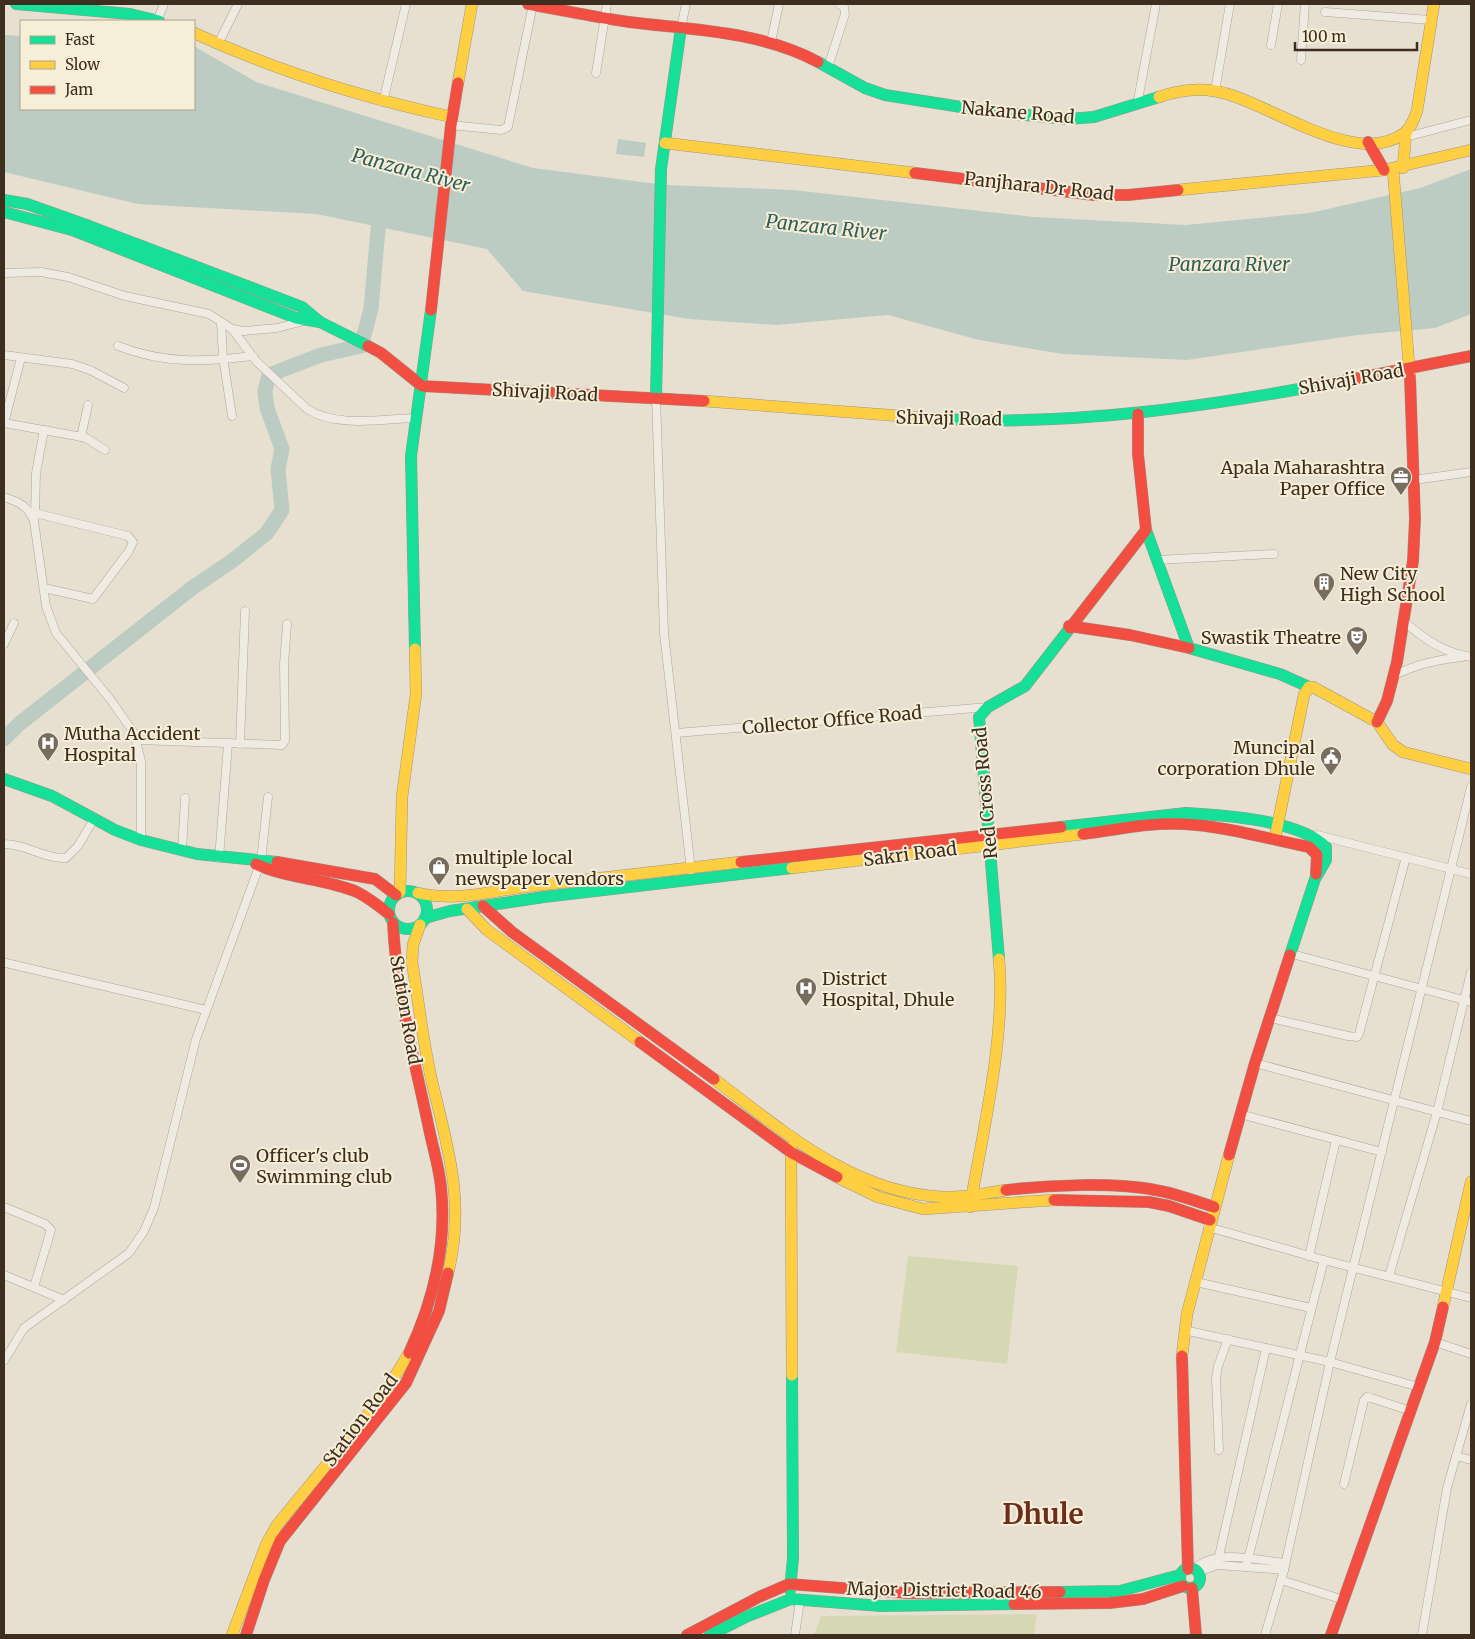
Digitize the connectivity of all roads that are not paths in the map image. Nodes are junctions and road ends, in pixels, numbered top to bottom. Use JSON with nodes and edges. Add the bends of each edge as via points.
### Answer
{"nodes":[{"id":1,"x":16,"y":4,"type":"edge"},
{"id":2,"x":164,"y":4,"type":"edge"},
{"id":3,"x":238,"y":4,"type":"edge"},
{"id":4,"x":406,"y":4,"type":"edge"},
{"id":5,"x":472,"y":4,"type":"edge"},
{"id":6,"x":531,"y":4,"type":"edge"},
{"id":7,"x":608,"y":4,"type":"edge"},
{"id":8,"x":686,"y":4,"type":"edge"},
{"id":9,"x":778,"y":4,"type":"edge"},
{"id":10,"x":839,"y":4,"type":"edge"},
{"id":11,"x":1156,"y":4,"type":"edge"},
{"id":12,"x":1230,"y":4,"type":"edge"},
{"id":13,"x":1278,"y":4,"type":"edge"},
{"id":14,"x":1305,"y":4,"type":"edge"},
{"id":15,"x":1434,"y":4,"type":"edge"},
{"id":16,"x":1325,"y":12,"type":"dead end"},
{"id":17,"x":605,"y":18,"type":"junction"},
{"id":18,"x":154,"y":20,"type":"edge"},
{"id":19,"x":158,"y":20,"type":"edge"},
{"id":20,"x":1430,"y":20,"type":"junction"},
{"id":21,"x":681,"y":28,"type":"junction"},
{"id":22,"x":195,"y":33,"type":"edge"},
{"id":23,"x":771,"y":42,"type":"junction"},
{"id":24,"x":218,"y":44,"type":"junction"},
{"id":25,"x":1271,"y":45,"type":"dead end"},
{"id":26,"x":1300,"y":60,"type":"dead end"},
{"id":27,"x":828,"y":67,"type":"junction"},
{"id":28,"x":596,"y":72,"type":"dead end"},
{"id":29,"x":1215,"y":91,"type":"junction"},
{"id":30,"x":383,"y":102,"type":"junction"},
{"id":31,"x":1136,"y":105,"type":"junction"},
{"id":32,"x":1471,"y":120,"type":"edge"},
{"id":33,"x":451,"y":126,"type":"junction"},
{"id":34,"x":1406,"y":135,"type":"junction"},
{"id":35,"x":1368,"y":142,"type":"junction"},
{"id":36,"x":665,"y":143,"type":"junction"},
{"id":37,"x":1471,"y":150,"type":"edge"},
{"id":38,"x":1393,"y":169,"type":"junction"},
{"id":39,"x":4,"y":200,"type":"edge"},
{"id":40,"x":4,"y":212,"type":"edge"},
{"id":41,"x":4,"y":272,"type":"edge"},
{"id":42,"x":306,"y":320,"type":"junction"},
{"id":43,"x":221,"y":322,"type":"junction"},
{"id":44,"x":320,"y":322,"type":"junction"},
{"id":45,"x":232,"y":328,"type":"junction"},
{"id":46,"x":118,"y":346,"type":"dead end"},
{"id":47,"x":4,"y":355,"type":"edge"},
{"id":48,"x":1471,"y":356,"type":"edge"},
{"id":49,"x":21,"y":358,"type":"junction"},
{"id":50,"x":254,"y":359,"type":"junction"},
{"id":51,"x":224,"y":360,"type":"junction"},
{"id":52,"x":1410,"y":369,"type":"junction"},
{"id":53,"x":422,"y":386,"type":"junction"},
{"id":54,"x":124,"y":388,"type":"dead end"},
{"id":55,"x":656,"y":397,"type":"junction"},
{"id":56,"x":88,"y":405,"type":"dead end"},
{"id":57,"x":1138,"y":414,"type":"junction"},
{"id":58,"x":232,"y":416,"type":"dead end"},
{"id":59,"x":416,"y":418,"type":"junction"},
{"id":60,"x":4,"y":423,"type":"edge"},
{"id":61,"x":44,"y":430,"type":"junction"},
{"id":62,"x":81,"y":437,"type":"junction"},
{"id":63,"x":105,"y":450,"type":"dead end"},
{"id":64,"x":1471,"y":472,"type":"edge"},
{"id":65,"x":1414,"y":480,"type":"junction"},
{"id":66,"x":4,"y":497,"type":"edge"},
{"id":67,"x":35,"y":513,"type":"junction"},
{"id":68,"x":34,"y":521,"type":"junction"},
{"id":69,"x":1146,"y":530,"type":"junction"},
{"id":70,"x":1274,"y":554,"type":"dead end"},
{"id":71,"x":1157,"y":560,"type":"junction"},
{"id":72,"x":44,"y":588,"type":"junction"},
{"id":73,"x":245,"y":611,"type":"dead end"},
{"id":74,"x":1404,"y":621,"type":"junction"},
{"id":75,"x":14,"y":623,"type":"dead end"},
{"id":76,"x":287,"y":624,"type":"dead end"},
{"id":77,"x":1070,"y":626,"type":"junction"},
{"id":78,"x":4,"y":644,"type":"edge"},
{"id":79,"x":1188,"y":648,"type":"junction"},
{"id":80,"x":1469,"y":657,"type":"edge"},
{"id":81,"x":1393,"y":676,"type":"junction"},
{"id":82,"x":1309,"y":687,"type":"junction"},
{"id":83,"x":988,"y":707,"type":"junction"},
{"id":84,"x":1377,"y":722,"type":"junction"},
{"id":85,"x":676,"y":733,"type":"junction"},
{"id":86,"x":136,"y":740,"type":"junction"},
{"id":87,"x":228,"y":744,"type":"junction"},
{"id":88,"x":240,"y":744,"type":"junction"},
{"id":89,"x":1471,"y":769,"type":"edge"},
{"id":90,"x":4,"y":779,"type":"edge"},
{"id":91,"x":1471,"y":787,"type":"edge"},
{"id":92,"x":268,"y":797,"type":"dead end"},
{"id":93,"x":185,"y":798,"type":"dead end"},
{"id":94,"x":94,"y":819,"type":"junction"},
{"id":95,"x":1278,"y":826,"type":"junction"},
{"id":96,"x":1313,"y":834,"type":"junction"},
{"id":97,"x":989,"y":839,"type":"junction"},
{"id":98,"x":141,"y":840,"type":"junction"},
{"id":99,"x":1275,"y":840,"type":"junction"},
{"id":100,"x":4,"y":844,"type":"edge"},
{"id":101,"x":182,"y":850,"type":"junction"},
{"id":102,"x":1406,"y":857,"type":"junction"},
{"id":103,"x":220,"y":858,"type":"junction"},
{"id":104,"x":257,"y":862,"type":"junction"},
{"id":105,"x":690,"y":868,"type":"junction"},
{"id":106,"x":1452,"y":869,"type":"junction"},
{"id":107,"x":1471,"y":874,"type":"edge"},
{"id":108,"x":1316,"y":879,"type":"junction"},
{"id":109,"x":692,"y":880,"type":"junction"},
{"id":110,"x":398,"y":893,"type":"junction"},
{"id":111,"x":418,"y":893,"type":"junction"},
{"id":112,"x":483,"y":906,"type":"junction"},
{"id":113,"x":467,"y":909,"type":"junction"},
{"id":114,"x":391,"y":918,"type":"junction"},
{"id":115,"x":422,"y":922,"type":"junction"},
{"id":116,"x":1292,"y":954,"type":"junction"},
{"id":117,"x":6,"y":963,"type":"dead end"},
{"id":118,"x":1471,"y":972,"type":"edge"},
{"id":119,"x":1376,"y":976,"type":"junction"},
{"id":120,"x":1423,"y":988,"type":"junction"},
{"id":121,"x":1468,"y":1001,"type":"edge"},
{"id":122,"x":206,"y":1010,"type":"junction"},
{"id":123,"x":1270,"y":1018,"type":"junction"},
{"id":124,"x":691,"y":1062,"type":"junction"},
{"id":125,"x":1255,"y":1063,"type":"junction"},
{"id":126,"x":682,"y":1073,"type":"junction"},
{"id":127,"x":1395,"y":1101,"type":"junction"},
{"id":128,"x":1437,"y":1112,"type":"junction"},
{"id":129,"x":1240,"y":1114,"type":"junction"},
{"id":130,"x":1471,"y":1121,"type":"edge"},
{"id":131,"x":791,"y":1137,"type":"junction"},
{"id":132,"x":1336,"y":1140,"type":"junction"},
{"id":133,"x":1382,"y":1152,"type":"junction"},
{"id":134,"x":792,"y":1153,"type":"junction"},
{"id":135,"x":1471,"y":1182,"type":"edge"},
{"id":136,"x":972,"y":1194,"type":"junction"},
{"id":137,"x":4,"y":1207,"type":"edge"},
{"id":138,"x":1214,"y":1207,"type":"junction"},
{"id":139,"x":970,"y":1208,"type":"junction"},
{"id":140,"x":1209,"y":1223,"type":"junction"},
{"id":141,"x":1309,"y":1256,"type":"junction"},
{"id":142,"x":1324,"y":1260,"type":"junction"},
{"id":143,"x":1354,"y":1267,"type":"junction"},
{"id":144,"x":4,"y":1275,"type":"edge"},
{"id":145,"x":1389,"y":1276,"type":"junction"},
{"id":146,"x":1196,"y":1282,"type":"junction"},
{"id":147,"x":34,"y":1287,"type":"junction"},
{"id":148,"x":1447,"y":1291,"type":"junction"},
{"id":149,"x":1471,"y":1298,"type":"edge"},
{"id":150,"x":64,"y":1300,"type":"junction"},
{"id":151,"x":1311,"y":1308,"type":"junction"},
{"id":152,"x":1184,"y":1330,"type":"junction"},
{"id":153,"x":1228,"y":1340,"type":"junction"},
{"id":154,"x":1435,"y":1342,"type":"junction"},
{"id":155,"x":1266,"y":1348,"type":"junction"},
{"id":156,"x":1471,"y":1354,"type":"edge"},
{"id":157,"x":1299,"y":1355,"type":"junction"},
{"id":158,"x":4,"y":1361,"type":"edge"},
{"id":159,"x":1330,"y":1362,"type":"junction"},
{"id":160,"x":1420,"y":1387,"type":"junction"},
{"id":161,"x":388,"y":1399,"type":"junction"},
{"id":162,"x":1471,"y":1404,"type":"edge"},
{"id":163,"x":1411,"y":1411,"type":"junction"},
{"id":164,"x":1219,"y":1450,"type":"dead end"},
{"id":165,"x":1456,"y":1456,"type":"junction"},
{"id":166,"x":1471,"y":1460,"type":"edge"},
{"id":167,"x":1344,"y":1484,"type":"dead end"},
{"id":168,"x":271,"y":1547,"type":"junction"},
{"id":169,"x":1218,"y":1561,"type":"junction"},
{"id":170,"x":1247,"y":1563,"type":"junction"},
{"id":171,"x":1284,"y":1567,"type":"junction"},
{"id":172,"x":1189,"y":1576,"type":"junction"},
{"id":173,"x":1281,"y":1580,"type":"junction"},
{"id":174,"x":789,"y":1584,"type":"junction"},
{"id":175,"x":795,"y":1599,"type":"junction"},
{"id":176,"x":1344,"y":1600,"type":"junction"},
{"id":177,"x":232,"y":1635,"type":"edge"},
{"id":178,"x":246,"y":1635,"type":"edge"},
{"id":179,"x":687,"y":1635,"type":"edge"},
{"id":180,"x":710,"y":1635,"type":"edge"},
{"id":181,"x":795,"y":1635,"type":"edge"},
{"id":182,"x":1196,"y":1635,"type":"edge"},
{"id":183,"x":1265,"y":1635,"type":"edge"},
{"id":184,"x":1331,"y":1635,"type":"edge"},
{"id":185,"x":1422,"y":1635,"type":"edge"}],
"edges":[{"from":1,"to":18,"type":"street","via":[[130,14]]},
{"from":2,"to":19,"type":"street"},
{"from":3,"to":24,"type":"street"},
{"from":4,"to":30,"type":"street"},
{"from":5,"to":33,"type":"street"},
{"from":6,"to":17,"type":"street","name":"Nakane Road"},
{"from":6,"to":33,"type":"street","via":[[508,127],[501,130]]},
{"from":7,"to":17,"type":"street"},
{"from":8,"to":21,"type":"street"},
{"from":9,"to":23,"type":"street"},
{"from":10,"to":27,"type":"street","via":[[844,7],[845,14]]},
{"from":11,"to":31,"type":"street"},
{"from":12,"to":29,"type":"street"},
{"from":13,"to":25,"type":"street"},
{"from":14,"to":26,"type":"street"},
{"from":15,"to":20,"type":"street"},
{"from":16,"to":20,"type":"street"},
{"from":17,"to":21,"type":"street","name":"Nakane Road"},
{"from":17,"to":28,"type":"street"},
{"from":20,"to":34,"type":"street","via":[[1419,103]]},
{"from":21,"to":23,"type":"street","name":"Nakane Road"},
{"from":21,"to":36,"type":"street"},
{"from":22,"to":24,"type":"street"},
{"from":23,"to":27,"type":"street","name":"Nakane Road"},
{"from":24,"to":30,"type":"street","via":[[246,57]]},
{"from":27,"to":31,"type":"street","name":"Nakane Road","via":[[866,89],[893,97],[995,112],[1077,119]]},
{"from":29,"to":31,"type":"street","name":"Nakane Road","via":[[1185,91]]},
{"from":29,"to":35,"type":"street","name":"Nakane Road","via":[[1247,100],[1302,127],[1345,140]]},
{"from":30,"to":33,"type":"street"},
{"from":32,"to":34,"type":"street"},
{"from":33,"to":53,"type":"street"},
{"from":34,"to":35,"type":"street","name":"Nakane Road"},
{"from":34,"to":38,"type":"street"},
{"from":35,"to":38,"type":"street"},
{"from":36,"to":38,"type":"street","name":"Panjhara Dr Road","via":[[1094,195],[1128,195]]},
{"from":36,"to":55,"type":"street","via":[[660,169]]},
{"from":37,"to":38,"type":"street","name":"Panjhara Dr Road"},
{"from":38,"to":52,"type":"street"},
{"from":39,"to":44,"type":"street","via":[[27,204],[212,271],[302,307]]},
{"from":40,"to":42,"type":"street","via":[[72,230]]},
{"from":41,"to":43,"type":"street","via":[[41,272],[68,277],[162,306],[196,311]]},
{"from":42,"to":44,"type":"street"},
{"from":42,"to":45,"type":"street","via":[[258,331]]},
{"from":43,"to":45,"type":"street"},
{"from":43,"to":51,"type":"street"},
{"from":44,"to":53,"type":"street","via":[[381,353]]},
{"from":45,"to":50,"type":"street"},
{"from":46,"to":51,"type":"street","via":[[168,360]]},
{"from":47,"to":49,"type":"street"},
{"from":48,"to":52,"type":"street","name":"Shivaji Road"},
{"from":49,"to":54,"type":"street","via":[[72,364]]},
{"from":49,"to":60,"type":"street"},
{"from":50,"to":51,"type":"street"},
{"from":50,"to":59,"type":"street","via":[[307,409],[322,417],[342,420]]},
{"from":51,"to":58,"type":"street"},
{"from":52,"to":57,"type":"street","name":"Shivaji Road"},
{"from":52,"to":65,"type":"street"},
{"from":53,"to":55,"type":"street","name":"Shivaji Road"},
{"from":53,"to":59,"type":"street"},
{"from":55,"to":57,"type":"street","name":"Shivaji Road","via":[[979,421]]},
{"from":55,"to":85,"type":"street","via":[[664,633]]},
{"from":56,"to":62,"type":"street"},
{"from":57,"to":69,"type":"street","via":[[1138,454]]},
{"from":59,"to":110,"type":"street","via":[[411,481],[416,694],[402,797]]},
{"from":60,"to":61,"type":"street"},
{"from":61,"to":62,"type":"street"},
{"from":61,"to":67,"type":"street","via":[[36,473]]},
{"from":62,"to":63,"type":"street"},
{"from":64,"to":65,"type":"street"},
{"from":65,"to":74,"type":"street","via":[[1416,519]]},
{"from":66,"to":68,"type":"street","via":[[24,505]]},
{"from":67,"to":68,"type":"street"},
{"from":67,"to":72,"type":"street","via":[[128,536],[132,542],[129,551],[93,599]]},
{"from":68,"to":72,"type":"street"},
{"from":69,"to":71,"type":"street"},
{"from":69,"to":77,"type":"street","name":"Red Cross Road"},
{"from":70,"to":71,"type":"street"},
{"from":71,"to":79,"type":"street"},
{"from":72,"to":86,"type":"street","via":[[46,606],[56,633],[110,699]]},
{"from":73,"to":88,"type":"street"},
{"from":74,"to":80,"type":"street","via":[[1428,641]]},
{"from":74,"to":81,"type":"street"},
{"from":75,"to":78,"type":"street"},
{"from":76,"to":88,"type":"street","via":[[284,743],[278,746]]},
{"from":77,"to":79,"type":"street"},
{"from":77,"to":83,"type":"street","name":"Red Cross Road","via":[[1025,686]]},
{"from":79,"to":82,"type":"street","via":[[1280,674]]},
{"from":80,"to":81,"type":"street","via":[[1427,662]]},
{"from":81,"to":84,"type":"street","via":[[1387,701]]},
{"from":82,"to":84,"type":"street"},
{"from":82,"to":95,"type":"street","via":[[1304,695]]},
{"from":83,"to":85,"type":"street","name":"Collector Office Road"},
{"from":83,"to":97,"type":"street","name":"Red Cross Road","via":[[982,711],[979,721]]},
{"from":84,"to":89,"type":"street","via":[[1393,745],[1403,752]]},
{"from":85,"to":105,"type":"street"},
{"from":86,"to":87,"type":"street"},
{"from":86,"to":98,"type":"street","via":[[141,761]]},
{"from":87,"to":88,"type":"street"},
{"from":87,"to":103,"type":"street"},
{"from":90,"to":94,"type":"street","via":[[52,796]]},
{"from":91,"to":106,"type":"street"},
{"from":92,"to":104,"type":"street"},
{"from":93,"to":101,"type":"street"},
{"from":94,"to":98,"type":"street"},
{"from":94,"to":100,"type":"street","via":[[78,846],[66,858],[57,858],[19,844]]},
{"from":95,"to":96,"type":"street"},
{"from":95,"to":97,"type":"street","via":[[1186,812]]},
{"from":95,"to":99,"type":"street"},
{"from":96,"to":102,"type":"street"},
{"from":96,"to":108,"type":"street","via":[[1327,848]]},
{"from":97,"to":99,"type":"street","name":"Sakri Road","via":[[1181,824]]},
{"from":97,"to":105,"type":"street"},
{"from":97,"to":109,"type":"street","name":"Sakri Road"},
{"from":97,"to":136,"type":"street","name":"Red Cross Road","via":[[1002,989]]},
{"from":98,"to":101,"type":"street"},
{"from":99,"to":108,"type":"street","name":"Sakri Road","via":[[1301,844],[1315,851]]},
{"from":101,"to":103,"type":"street"},
{"from":102,"to":106,"type":"street"},
{"from":102,"to":119,"type":"street"},
{"from":103,"to":104,"type":"street"},
{"from":104,"to":110,"type":"street","via":[[375,880]]},
{"from":104,"to":114,"type":"street","via":[[281,874],[363,894],[378,903]]},
{"from":104,"to":122,"type":"street"},
{"from":105,"to":109,"type":"street"},
{"from":105,"to":111,"type":"street","via":[[464,896],[440,898]]},
{"from":106,"to":107,"type":"street"},
{"from":106,"to":120,"type":"street"},
{"from":108,"to":116,"type":"street"},
{"from":109,"to":112,"type":"street","name":"Sakri Road"},
{"from":110,"to":111,"type":"street","via":[[411,890]]},
{"from":110,"to":114,"type":"street","via":[[390,902]]},
{"from":111,"to":115,"type":"street","via":[[426,904]]},
{"from":112,"to":113,"type":"street","name":"Sakri Road"},
{"from":112,"to":124,"type":"street","via":[[512,932]]},
{"from":113,"to":115,"type":"street","name":"Sakri Road","via":[[450,911]]},
{"from":113,"to":126,"type":"street","via":[[487,930]]},
{"from":114,"to":115,"type":"street","via":[[406,929]]},
{"from":114,"to":161,"type":"street","name":"Station Road","via":[[395,965],[441,1187],[442,1228],[428,1307]]},
{"from":115,"to":161,"type":"street","name":"Station Road","via":[[413,945],[412,962],[433,1085],[455,1182],[456,1241],[438,1311],[406,1383]]},
{"from":116,"to":119,"type":"street"},
{"from":116,"to":123,"type":"street"},
{"from":117,"to":122,"type":"street"},
{"from":118,"to":121,"type":"street"},
{"from":119,"to":120,"type":"street"},
{"from":119,"to":123,"type":"street","via":[[1362,1030],[1357,1037]]},
{"from":120,"to":121,"type":"street"},
{"from":120,"to":127,"type":"street"},
{"from":121,"to":128,"type":"street"},
{"from":122,"to":150,"type":"street","via":[[154,1208],[144,1231],[130,1253]]},
{"from":123,"to":125,"type":"street"},
{"from":124,"to":126,"type":"street"},
{"from":124,"to":131,"type":"street"},
{"from":125,"to":127,"type":"street"},
{"from":125,"to":129,"type":"street"},
{"from":126,"to":134,"type":"street"},
{"from":127,"to":128,"type":"street"},
{"from":127,"to":133,"type":"street"},
{"from":128,"to":130,"type":"street"},
{"from":128,"to":145,"type":"street"},
{"from":129,"to":132,"type":"street"},
{"from":129,"to":138,"type":"street"},
{"from":131,"to":134,"type":"street"},
{"from":131,"to":136,"type":"street","via":[[829,1162],[898,1190],[947,1197]]},
{"from":132,"to":133,"type":"street"},
{"from":132,"to":141,"type":"street"},
{"from":133,"to":143,"type":"street"},
{"from":134,"to":139,"type":"street","via":[[840,1180],[902,1205],[923,1209]]},
{"from":134,"to":174,"type":"street","via":[[793,1558]]},
{"from":135,"to":148,"type":"street"},
{"from":136,"to":138,"type":"street","via":[[1016,1188],[1137,1187]]},
{"from":136,"to":139,"type":"street","name":"Red Cross Road"},
{"from":137,"to":147,"type":"street","via":[[45,1224],[51,1230]]},
{"from":138,"to":140,"type":"street"},
{"from":139,"to":140,"type":"street","via":[[1052,1200],[1149,1202]]},
{"from":140,"to":141,"type":"street"},
{"from":140,"to":146,"type":"street"},
{"from":141,"to":142,"type":"street"},
{"from":142,"to":143,"type":"street"},
{"from":142,"to":151,"type":"street"},
{"from":143,"to":145,"type":"street"},
{"from":143,"to":159,"type":"street"},
{"from":144,"to":147,"type":"street"},
{"from":145,"to":148,"type":"street"},
{"from":146,"to":151,"type":"street"},
{"from":146,"to":152,"type":"street"},
{"from":147,"to":150,"type":"street"},
{"from":148,"to":149,"type":"street"},
{"from":148,"to":154,"type":"street"},
{"from":150,"to":158,"type":"street","via":[[24,1328]]},
{"from":151,"to":157,"type":"street"},
{"from":152,"to":153,"type":"street"},
{"from":152,"to":172,"type":"street","via":[[1181,1362]]},
{"from":153,"to":155,"type":"street"},
{"from":153,"to":164,"type":"street","via":[[1216,1378]]},
{"from":154,"to":156,"type":"street"},
{"from":154,"to":160,"type":"street"},
{"from":155,"to":157,"type":"street"},
{"from":155,"to":169,"type":"street"},
{"from":157,"to":159,"type":"street"},
{"from":157,"to":170,"type":"street"},
{"from":159,"to":160,"type":"street"},
{"from":159,"to":171,"type":"street"},
{"from":160,"to":163,"type":"street"},
{"from":161,"to":168,"type":"street","name":"Station Road","via":[[277,1525]]},
{"from":162,"to":165,"type":"street"},
{"from":163,"to":167,"type":"street","via":[[1367,1397],[1364,1400]]},
{"from":163,"to":176,"type":"street"},
{"from":165,"to":166,"type":"street"},
{"from":165,"to":185,"type":"street","via":[[1437,1537]]},
{"from":168,"to":177,"type":"street","name":"Station Road"},
{"from":168,"to":178,"type":"street","name":"Station Road"},
{"from":169,"to":170,"type":"street"},
{"from":169,"to":172,"type":"street"},
{"from":170,"to":171,"type":"street"},
{"from":171,"to":173,"type":"street"},
{"from":172,"to":174,"type":"street","name":"Major District Road 46","via":[[1120,1591],[907,1592]]},
{"from":172,"to":175,"type":"street","name":"Major District Road 46","via":[[1143,1599],[1110,1603],[881,1606]]},
{"from":172,"to":182,"type":"street"},
{"from":173,"to":176,"type":"street"},
{"from":173,"to":183,"type":"street"},
{"from":174,"to":175,"type":"street"},
{"from":174,"to":179,"type":"street","name":"Major District Road 46"},
{"from":175,"to":180,"type":"street","name":"Major District Road 46","via":[[748,1616]]},
{"from":175,"to":181,"type":"street"},
{"from":176,"to":184,"type":"street"}]}
